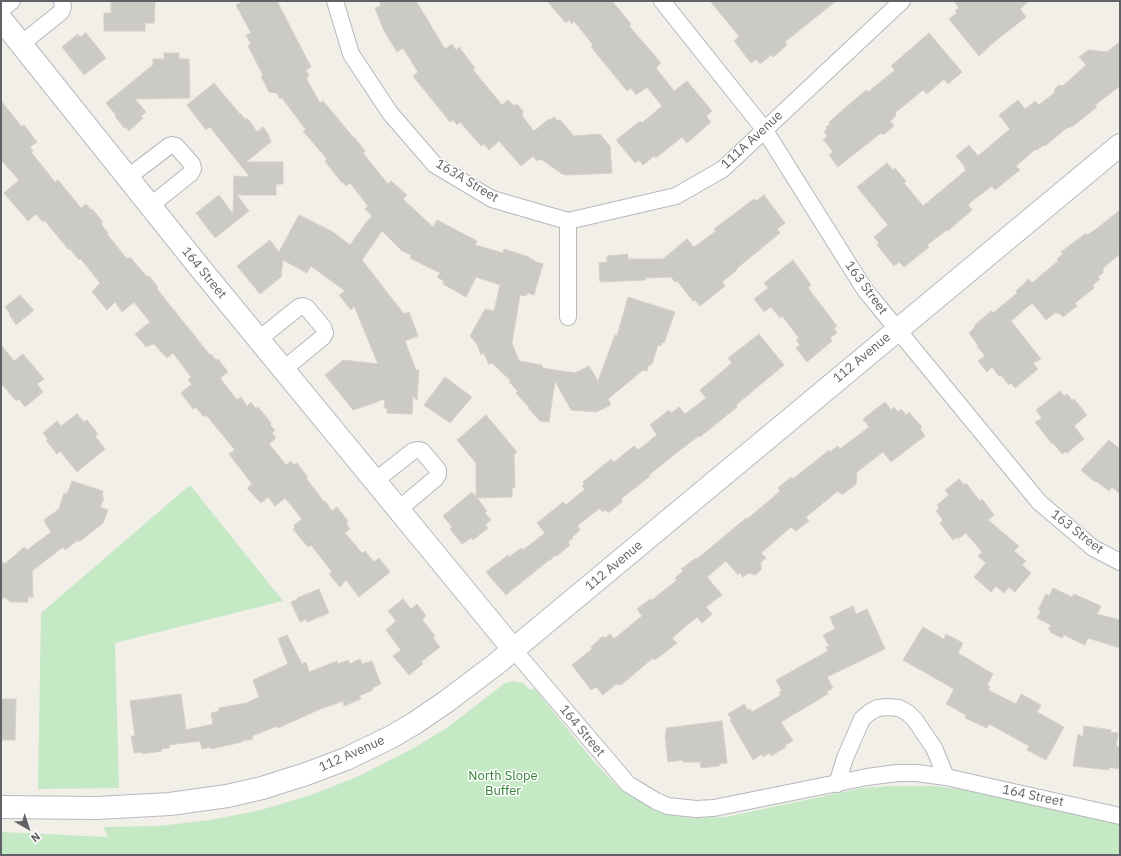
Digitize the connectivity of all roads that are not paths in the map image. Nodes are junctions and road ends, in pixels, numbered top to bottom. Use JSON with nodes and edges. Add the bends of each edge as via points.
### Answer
{"nodes":[{"id":1,"x":12,"y":1,"type":"edge"},
{"id":2,"x":62,"y":1,"type":"edge"},
{"id":3,"x":335,"y":1,"type":"edge"},
{"id":4,"x":662,"y":1,"type":"edge"},
{"id":5,"x":902,"y":1,"type":"edge"},
{"id":6,"x":1,"y":10,"type":"edge"},
{"id":7,"x":1,"y":19,"type":"edge"},
{"id":8,"x":21,"y":44,"type":"junction"},
{"id":9,"x":764,"y":129,"type":"junction"},
{"id":10,"x":1120,"y":144,"type":"edge"},
{"id":11,"x":127,"y":178,"type":"junction"},
{"id":12,"x":150,"y":206,"type":"junction"},
{"id":13,"x":568,"y":221,"type":"junction"},
{"id":14,"x":568,"y":316,"type":"dead end"},
{"id":15,"x":897,"y":329,"type":"junction"},
{"id":16,"x":259,"y":339,"type":"junction"},
{"id":17,"x":284,"y":369,"type":"junction"},
{"id":18,"x":376,"y":481,"type":"junction"},
{"id":19,"x":399,"y":509,"type":"junction"},
{"id":20,"x":1120,"y":562,"type":"edge"},
{"id":21,"x":513,"y":649,"type":"junction"},
{"id":22,"x":946,"y":777,"type":"junction"},
{"id":23,"x":837,"y":784,"type":"junction"},
{"id":24,"x":1,"y":807,"type":"edge"},
{"id":25,"x":1120,"y":816,"type":"edge"}],
"edges":[{"from":1,"to":6,"type":"street"},
{"from":2,"to":8,"type":"street","via":[[61,12]]},
{"from":3,"to":13,"type":"street","name":"163A Street","via":[[351,54],[390,113],[436,165],[492,199]]},
{"from":4,"to":9,"type":"street","name":"163 Street"},
{"from":5,"to":9,"type":"street","name":"111A Avenue"},
{"from":7,"to":8,"type":"street","name":"164 Street"},
{"from":8,"to":11,"type":"street","name":"164 Street"},
{"from":9,"to":13,"type":"street","name":"111A Avenue","via":[[723,169],[676,196]]},
{"from":9,"to":15,"type":"street","name":"163 Street","via":[[865,290]]},
{"from":10,"to":15,"type":"street","name":"112 Avenue"},
{"from":11,"to":12,"type":"street","name":"164 Street"},
{"from":11,"to":12,"type":"street","via":[[172,145],[176,146],[192,164],[191,173]]},
{"from":12,"to":16,"type":"street","name":"164 Street"},
{"from":13,"to":14,"type":"street"},
{"from":15,"to":20,"type":"street","name":"163 Street","via":[[1039,502],[1093,548]]},
{"from":15,"to":21,"type":"street","name":"112 Avenue"},
{"from":16,"to":17,"type":"street","name":"164 Street"},
{"from":16,"to":17,"type":"street","via":[[298,307],[303,306],[323,327],[323,338]]},
{"from":17,"to":18,"type":"street","name":"164 Street"},
{"from":18,"to":19,"type":"street","name":"164 Street"},
{"from":18,"to":19,"type":"street","via":[[418,450],[422,451],[438,470],[436,478]]},
{"from":19,"to":21,"type":"street","name":"164 Street"},
{"from":21,"to":23,"type":"street","name":"164 Street","via":[[628,784],[656,801],[682,808],[714,808]]},
{"from":21,"to":24,"type":"street","name":"112 Avenue","via":[[447,701],[391,737],[346,759],[262,788],[228,796],[170,804],[97,808]]},
{"from":22,"to":23,"type":"street","name":"164 Street","via":[[917,773],[896,774]]},
{"from":22,"to":23,"type":"street","via":[[934,748],[915,720],[899,708],[887,707],[878,708],[862,719]]},
{"from":22,"to":25,"type":"street","name":"164 Street"}]}
